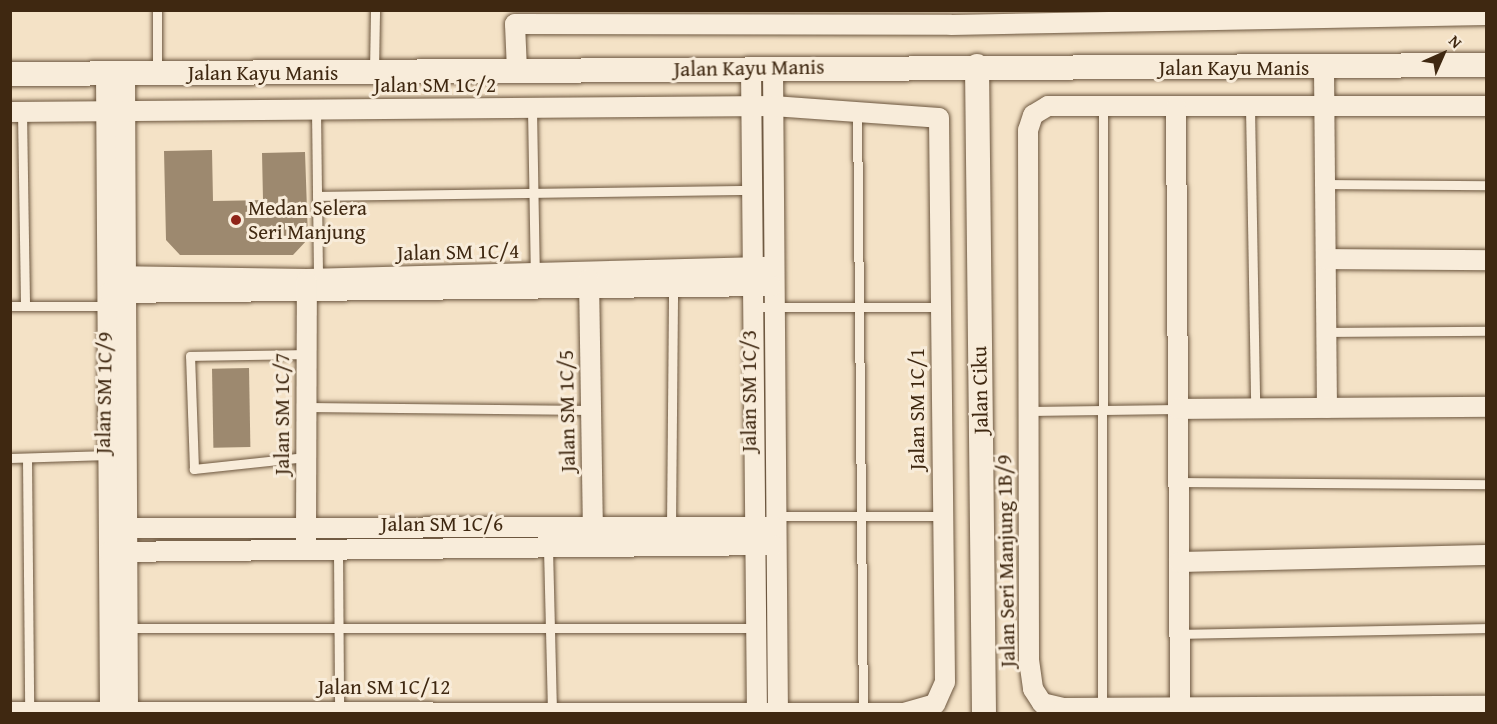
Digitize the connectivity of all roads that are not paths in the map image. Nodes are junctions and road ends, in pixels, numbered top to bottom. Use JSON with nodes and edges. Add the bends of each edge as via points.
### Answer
{"nodes":[{"id":1,"x":157,"y":10,"type":"edge"},
{"id":2,"x":375,"y":10,"type":"edge"},
{"id":3,"x":1236,"y":15,"type":"edge"},
{"id":4,"x":1486,"y":15,"type":"edge"},
{"id":5,"x":1155,"y":16,"type":"edge"},
{"id":6,"x":515,"y":17,"type":"edge"},
{"id":7,"x":542,"y":17,"type":"edge"},
{"id":8,"x":993,"y":17,"type":"edge"},
{"id":9,"x":696,"y":18,"type":"edge"},
{"id":10,"x":1486,"y":65,"type":"edge"},
{"id":11,"x":977,"y":66,"type":"junction"},
{"id":12,"x":762,"y":68,"type":"junction"},
{"id":13,"x":1324,"y":68,"type":"junction"},
{"id":14,"x":516,"y":70,"type":"junction"},
{"id":15,"x":374,"y":73,"type":"junction"},
{"id":16,"x":10,"y":74,"type":"edge"},
{"id":17,"x":116,"y":74,"type":"junction"},
{"id":18,"x":157,"y":74,"type":"junction"},
{"id":19,"x":773,"y":106,"type":"junction"},
{"id":20,"x":1250,"y":106,"type":"junction"},
{"id":21,"x":1325,"y":106,"type":"junction"},
{"id":22,"x":1486,"y":106,"type":"edge"},
{"id":23,"x":1103,"y":107,"type":"junction"},
{"id":24,"x":1176,"y":107,"type":"junction"},
{"id":25,"x":752,"y":108,"type":"junction"},
{"id":26,"x":532,"y":109,"type":"junction"},
{"id":27,"x":106,"y":110,"type":"junction"},
{"id":28,"x":316,"y":110,"type":"junction"},
{"id":29,"x":857,"y":110,"type":"junction"},
{"id":30,"x":126,"y":111,"type":"junction"},
{"id":31,"x":16,"y":112,"type":"edge"},
{"id":32,"x":1325,"y":184,"type":"junction"},
{"id":33,"x":1486,"y":185,"type":"edge"},
{"id":34,"x":753,"y":190,"type":"junction"},
{"id":35,"x":533,"y":191,"type":"junction"},
{"id":36,"x":317,"y":196,"type":"junction"},
{"id":37,"x":1326,"y":259,"type":"junction"},
{"id":38,"x":1486,"y":260,"type":"edge"},
{"id":39,"x":535,"y":275,"type":"junction"},
{"id":40,"x":763,"y":277,"type":"junction"},
{"id":41,"x":589,"y":282,"type":"junction"},
{"id":42,"x":313,"y":287,"type":"junction"},
{"id":43,"x":674,"y":288,"type":"junction"},
{"id":44,"x":109,"y":292,"type":"junction"},
{"id":45,"x":130,"y":292,"type":"junction"},
{"id":46,"x":10,"y":306,"type":"edge"},
{"id":47,"x":25,"y":306,"type":"junction"},
{"id":48,"x":856,"y":307,"type":"junction"},
{"id":49,"x":940,"y":307,"type":"junction"},
{"id":50,"x":763,"y":308,"type":"junction"},
{"id":51,"x":1486,"y":331,"type":"edge"},
{"id":52,"x":1327,"y":332,"type":"junction"},
{"id":53,"x":306,"y":354,"type":"junction"},
{"id":54,"x":306,"y":407,"type":"junction"},
{"id":55,"x":1486,"y":407,"type":"edge"},
{"id":56,"x":1178,"y":408,"type":"junction"},
{"id":57,"x":1255,"y":408,"type":"junction"},
{"id":58,"x":1327,"y":408,"type":"junction"},
{"id":59,"x":591,"y":410,"type":"junction"},
{"id":60,"x":1102,"y":410,"type":"junction"},
{"id":61,"x":1029,"y":411,"type":"junction"},
{"id":62,"x":109,"y":455,"type":"junction"},
{"id":63,"x":306,"y":457,"type":"junction"},
{"id":64,"x":10,"y":458,"type":"edge"},
{"id":65,"x":27,"y":458,"type":"junction"},
{"id":66,"x":1179,"y":482,"type":"junction"},
{"id":67,"x":1486,"y":484,"type":"edge"},
{"id":68,"x":858,"y":516,"type":"junction"},
{"id":69,"x":941,"y":516,"type":"junction"},
{"id":70,"x":306,"y":526,"type":"junction"},
{"id":71,"x":119,"y":528,"type":"junction"},
{"id":72,"x":671,"y":528,"type":"junction"},
{"id":73,"x":765,"y":529,"type":"junction"},
{"id":74,"x":593,"y":538,"type":"junction"},
{"id":75,"x":548,"y":548,"type":"junction"},
{"id":76,"x":306,"y":549,"type":"junction"},
{"id":77,"x":338,"y":549,"type":"junction"},
{"id":78,"x":119,"y":552,"type":"junction"},
{"id":79,"x":1486,"y":555,"type":"edge"},
{"id":80,"x":1179,"y":562,"type":"junction"},
{"id":81,"x":338,"y":626,"type":"junction"},
{"id":82,"x":128,"y":628,"type":"junction"},
{"id":83,"x":550,"y":628,"type":"junction"},
{"id":84,"x":756,"y":628,"type":"junction"},
{"id":85,"x":1486,"y":628,"type":"edge"},
{"id":86,"x":1179,"y":634,"type":"junction"},
{"id":87,"x":1486,"y":706,"type":"edge"},
{"id":88,"x":1102,"y":708,"type":"junction"},
{"id":89,"x":1180,"y":708,"type":"junction"},
{"id":90,"x":339,"y":711,"type":"junction"},
{"id":91,"x":20,"y":712,"type":"edge"},
{"id":92,"x":119,"y":712,"type":"edge"},
{"id":93,"x":552,"y":712,"type":"junction"},
{"id":94,"x":757,"y":713,"type":"edge"},
{"id":95,"x":778,"y":713,"type":"edge"},
{"id":96,"x":863,"y":713,"type":"edge"},
{"id":97,"x":984,"y":714,"type":"edge"}],
"edges":[{"from":1,"to":18,"type":"lane"},
{"from":2,"to":15,"type":"lane"},
{"from":3,"to":4,"type":"street"},
{"from":3,"to":5,"type":"street"},
{"from":5,"to":8,"type":"street"},
{"from":6,"to":7,"type":"street"},
{"from":6,"to":14,"type":"street"},
{"from":7,"to":9,"type":"street"},
{"from":8,"to":9,"type":"street"},
{"from":10,"to":13,"type":"street","name":"Jalan Kayu Manis"},
{"from":11,"to":12,"type":"street","name":"Jalan Kayu Manis"},
{"from":11,"to":13,"type":"street","name":"Jalan Kayu Manis"},
{"from":11,"to":97,"type":"street","name":"Jalan Ciku"},
{"from":12,"to":14,"type":"street","name":"Jalan Kayu Manis"},
{"from":12,"to":19,"type":"street","name":"Jalan SM 1C/3"},
{"from":12,"to":25,"type":"street","name":"Jalan SM 1C/3"},
{"from":13,"to":21,"type":"street"},
{"from":14,"to":15,"type":"street","name":"Jalan Kayu Manis"},
{"from":15,"to":18,"type":"street","name":"Jalan Kayu Manis"},
{"from":16,"to":17,"type":"street","name":"Jalan Kayu Manis"},
{"from":17,"to":18,"type":"street","name":"Jalan Kayu Manis"},
{"from":17,"to":27,"type":"street","name":"Jalan SM 1C/9"},
{"from":17,"to":30,"type":"street","name":"Jalan SM 1C/9"},
{"from":19,"to":25,"type":"street","name":"Jalan SM 1C/1"},
{"from":19,"to":29,"type":"street","name":"Jalan SM 1C/1"},
{"from":19,"to":40,"type":"street","name":"Jalan SM 1C/3"},
{"from":20,"to":21,"type":"street"},
{"from":20,"to":24,"type":"street"},
{"from":20,"to":57,"type":"lane"},
{"from":21,"to":22,"type":"street"},
{"from":21,"to":32,"type":"street"},
{"from":23,"to":24,"type":"street"},
{"from":23,"to":60,"type":"lane"},
{"from":23,"to":61,"type":"street","name":"Jalan Seri Manjung 1B/9","via":[[1048,106],[1033,116],[1028,130]]},
{"from":24,"to":56,"type":"street"},
{"from":25,"to":26,"type":"street","name":"Jalan SM 1C/2"},
{"from":25,"to":34,"type":"street","name":"Jalan SM 1C/3"},
{"from":26,"to":28,"type":"street","name":"Jalan SM 1C/2"},
{"from":26,"to":35,"type":"lane"},
{"from":27,"to":30,"type":"street","name":"Jalan SM 1C/2"},
{"from":27,"to":31,"type":"street","name":"Jalan SM 1C/2"},
{"from":27,"to":44,"type":"street","name":"Jalan SM 1C/9"},
{"from":28,"to":30,"type":"street","name":"Jalan SM 1C/2"},
{"from":28,"to":36,"type":"lane"},
{"from":29,"to":48,"type":"lane"},
{"from":29,"to":49,"type":"street","name":"Jalan SM 1C/1","via":[[939,118]]},
{"from":30,"to":45,"type":"street","name":"Jalan SM 1C/9"},
{"from":31,"to":47,"type":"lane"},
{"from":32,"to":33,"type":"lane"},
{"from":32,"to":37,"type":"street"},
{"from":34,"to":35,"type":"lane"},
{"from":34,"to":40,"type":"street","name":"Jalan SM 1C/3"},
{"from":35,"to":36,"type":"lane"},
{"from":35,"to":39,"type":"lane"},
{"from":36,"to":42,"type":"lane"},
{"from":37,"to":38,"type":"street"},
{"from":37,"to":52,"type":"street"},
{"from":39,"to":41,"type":"street","name":"Jalan SM 1C/4"},
{"from":39,"to":42,"type":"street","name":"Jalan SM 1C/4"},
{"from":40,"to":41,"type":"street","name":"Jalan SM 1C/4"},
{"from":40,"to":43,"type":"street","name":"Jalan SM 1C/4"},
{"from":40,"to":50,"type":"street","name":"Jalan SM 1C/3"},
{"from":41,"to":42,"type":"street","name":"Jalan SM 1C/4"},
{"from":41,"to":43,"type":"street","name":"Jalan SM 1C/4"},
{"from":41,"to":59,"type":"street","name":"Jalan SM 1C/5"},
{"from":42,"to":45,"type":"street","name":"Jalan SM 1C/4"},
{"from":42,"to":53,"type":"street","name":"Jalan SM 1C/7"},
{"from":43,"to":72,"type":"lane"},
{"from":44,"to":45,"type":"street","name":"Jalan SM 1C/4"},
{"from":44,"to":45,"type":"lane"},
{"from":44,"to":47,"type":"lane"},
{"from":44,"to":62,"type":"street","name":"Jalan SM 1C/9"},
{"from":45,"to":71,"type":"street","name":"Jalan SM 1C/9"},
{"from":46,"to":47,"type":"lane"},
{"from":48,"to":49,"type":"lane"},
{"from":48,"to":50,"type":"lane"},
{"from":48,"to":68,"type":"lane"},
{"from":49,"to":69,"type":"street","name":"Jalan SM 1C/1"},
{"from":50,"to":73,"type":"street","name":"Jalan SM 1C/3"},
{"from":51,"to":52,"type":"lane"},
{"from":52,"to":58,"type":"street"},
{"from":53,"to":54,"type":"street","name":"Jalan SM 1C/7"},
{"from":53,"to":63,"type":"lane","via":[[190,356],[194,469]]},
{"from":54,"to":59,"type":"lane"},
{"from":54,"to":63,"type":"street","name":"Jalan SM 1C/7"},
{"from":55,"to":58,"type":"street"},
{"from":56,"to":57,"type":"street"},
{"from":56,"to":60,"type":"lane"},
{"from":56,"to":66,"type":"street"},
{"from":57,"to":58,"type":"street"},
{"from":59,"to":74,"type":"street","name":"Jalan SM 1C/5"},
{"from":60,"to":61,"type":"lane"},
{"from":60,"to":88,"type":"lane"},
{"from":61,"to":88,"type":"street","name":"Jalan Seri Manjung 1B/9","via":[[1033,689],[1042,703]]},
{"from":62,"to":65,"type":"lane"},
{"from":62,"to":71,"type":"street","name":"Jalan SM 1C/9"},
{"from":63,"to":70,"type":"street","name":"Jalan SM 1C/7"},
{"from":64,"to":65,"type":"lane"},
{"from":65,"to":91,"type":"lane"},
{"from":66,"to":67,"type":"lane"},
{"from":66,"to":80,"type":"street"},
{"from":68,"to":69,"type":"lane"},
{"from":68,"to":73,"type":"lane"},
{"from":68,"to":96,"type":"lane"},
{"from":69,"to":96,"type":"street","name":"Jalan SM 1C/1","via":[[943,694],[924,711]]},
{"from":70,"to":71,"type":"street","name":"Jalan SM 1C/6"},
{"from":70,"to":74,"type":"street","name":"Jalan SM 1C/6"},
{"from":70,"to":76,"type":"street","name":"Jalan SM 1C/7"},
{"from":71,"to":78,"type":"street","name":"Jalan SM 1C/9"},
{"from":72,"to":73,"type":"street","name":"Jalan SM 1C/6"},
{"from":72,"to":74,"type":"street","name":"Jalan SM 1C/6"},
{"from":73,"to":74,"type":"street","name":"Jalan SM 1C/6"},
{"from":73,"to":84,"type":"street","name":"Jalan SM 1C/3"},
{"from":73,"to":95,"type":"street","name":"Jalan SM 1C/3"},
{"from":74,"to":75,"type":"street","name":"Jalan SM 1C/6"},
{"from":75,"to":77,"type":"street","name":"Jalan SM 1C/6"},
{"from":75,"to":83,"type":"lane"},
{"from":76,"to":77,"type":"street","name":"Jalan SM 1C/6"},
{"from":76,"to":78,"type":"street","name":"Jalan SM 1C/6"},
{"from":77,"to":81,"type":"lane"},
{"from":78,"to":82,"type":"street","name":"Jalan SM 1C/9"},
{"from":78,"to":92,"type":"street","name":"Jalan SM 1C/9"},
{"from":79,"to":80,"type":"street"},
{"from":80,"to":86,"type":"street"},
{"from":81,"to":82,"type":"lane"},
{"from":81,"to":83,"type":"lane"},
{"from":81,"to":90,"type":"lane"},
{"from":82,"to":92,"type":"street","name":"Jalan SM 1C/9"},
{"from":83,"to":84,"type":"lane"},
{"from":83,"to":93,"type":"lane"},
{"from":84,"to":94,"type":"street","name":"Jalan SM 1C/3"},
{"from":85,"to":86,"type":"lane"},
{"from":86,"to":89,"type":"street"},
{"from":87,"to":89,"type":"street","name":"Jalan Seri Manjung 1B/9"},
{"from":88,"to":89,"type":"street","name":"Jalan Seri Manjung 1B/9"},
{"from":90,"to":92,"type":"street","name":"Jalan SM 1C/12"},
{"from":90,"to":93,"type":"street","name":"Jalan SM 1C/12"},
{"from":91,"to":92,"type":"street","name":"Jalan SM 1C/12"},
{"from":93,"to":94,"type":"street","name":"Jalan SM 1C/12"},
{"from":94,"to":95,"type":"street","name":"Jalan SM 1C/1"},
{"from":95,"to":96,"type":"street","name":"Jalan SM 1C/1"}]}
